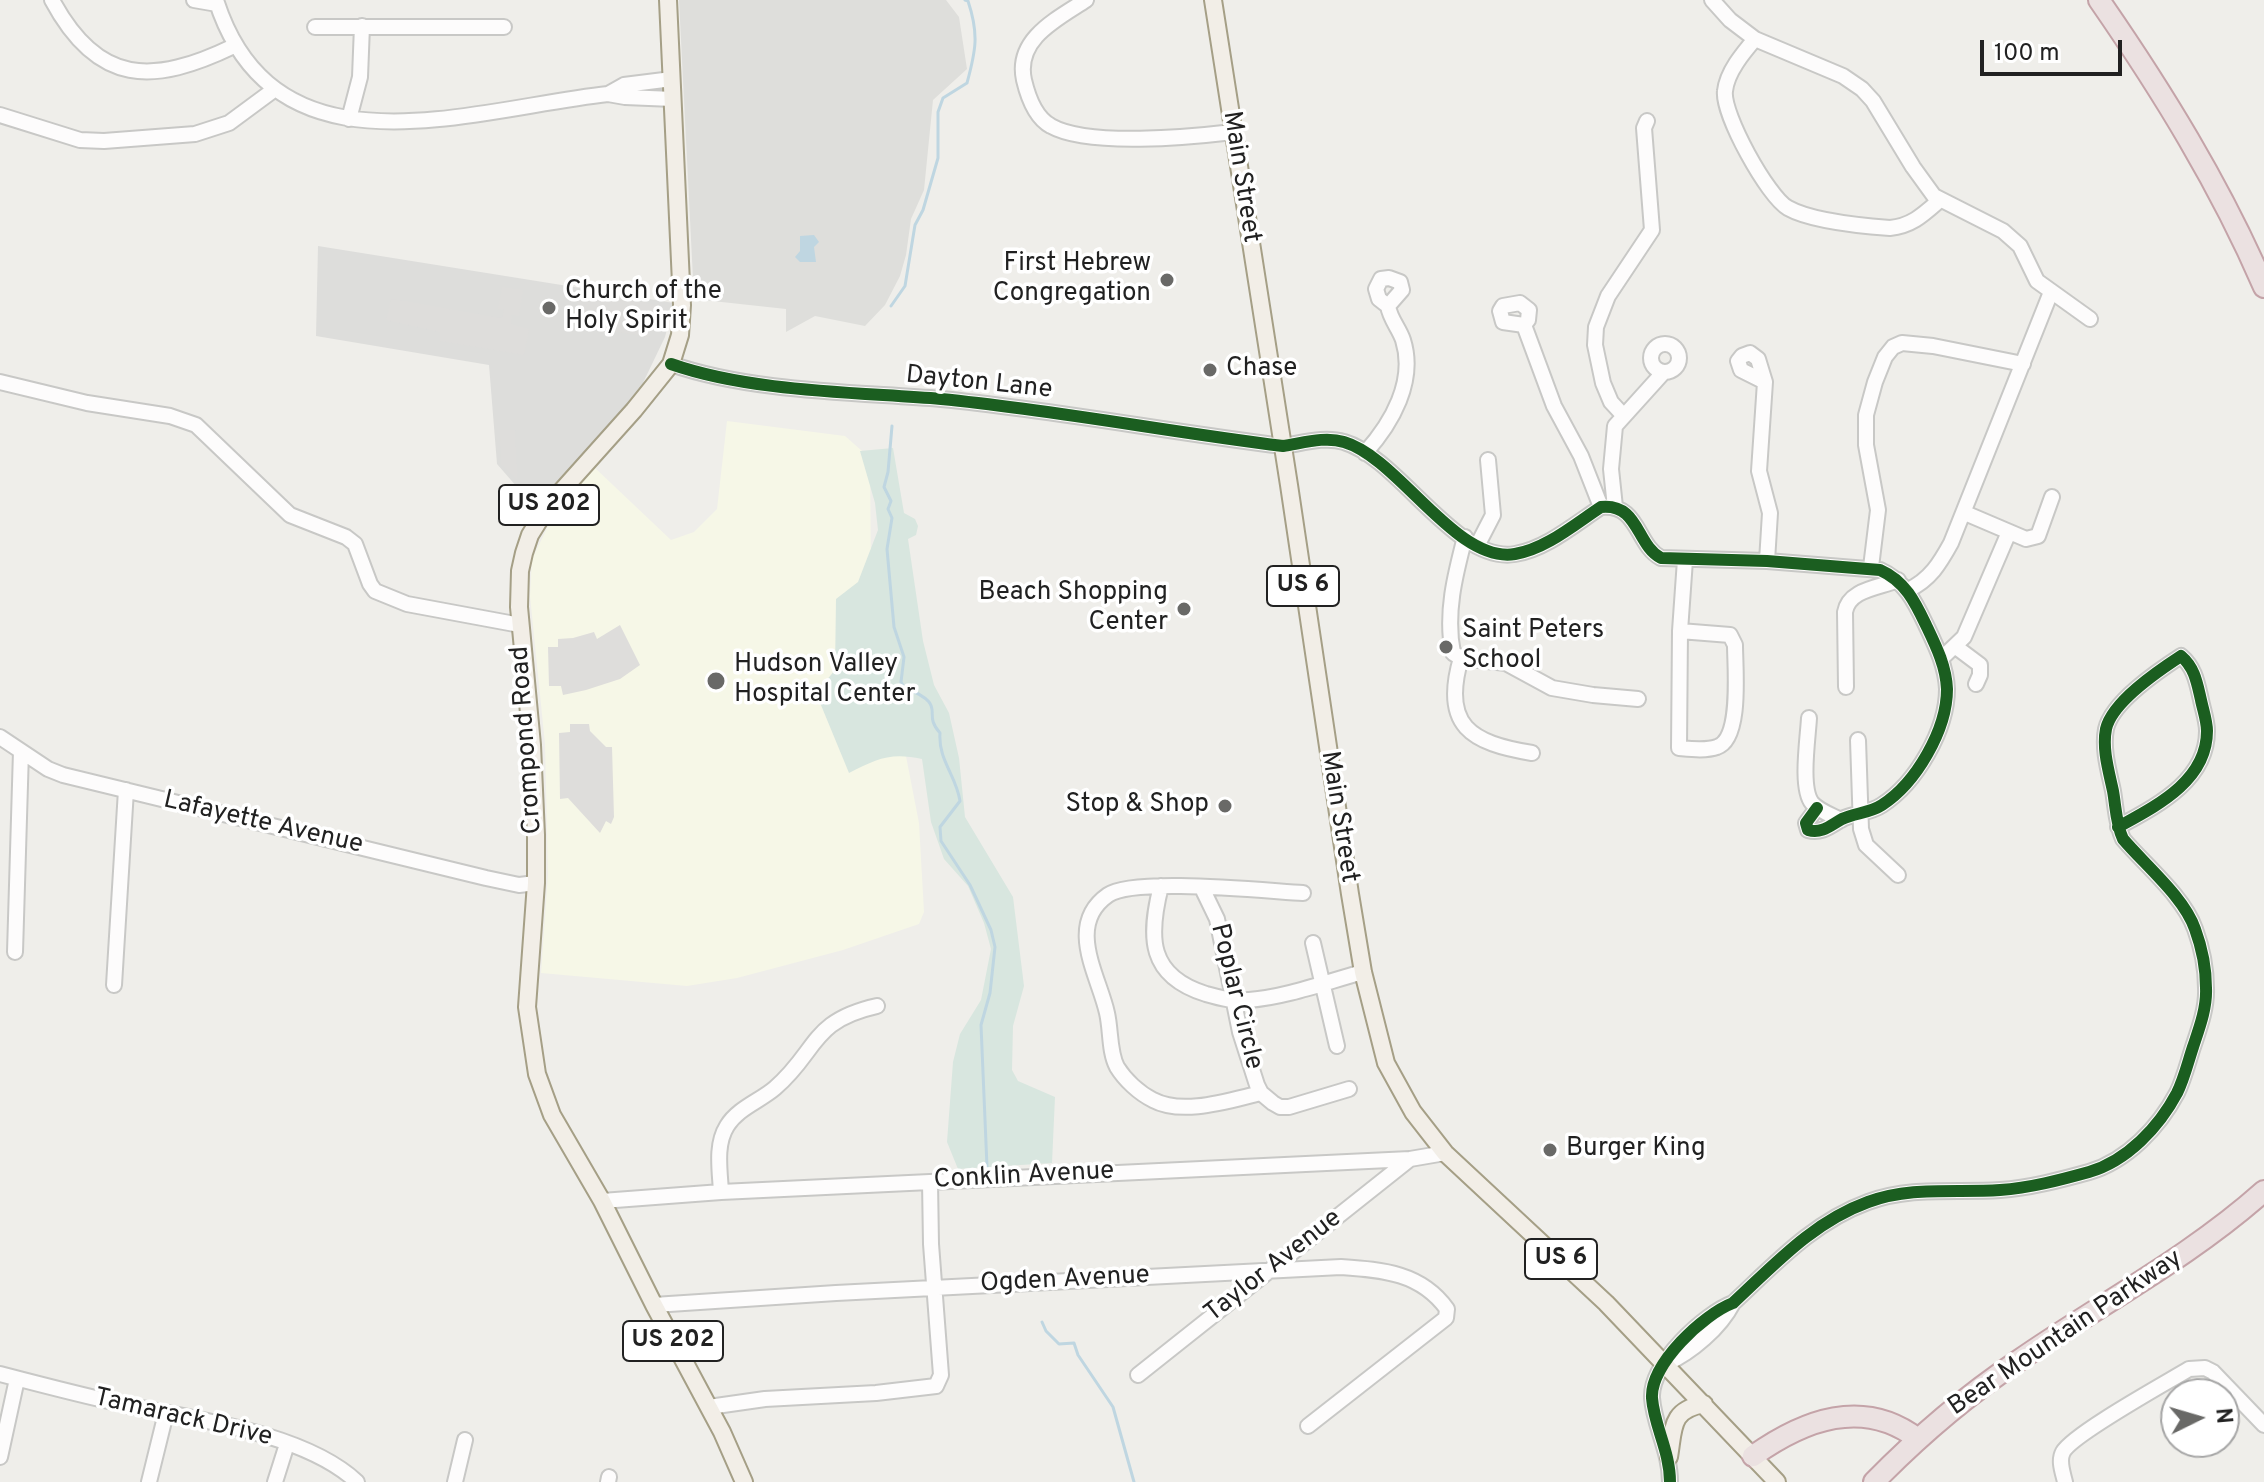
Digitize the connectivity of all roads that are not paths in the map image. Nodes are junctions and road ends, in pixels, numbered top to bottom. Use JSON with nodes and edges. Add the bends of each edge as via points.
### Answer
{"nodes":[{"id":1,"x":52,"y":0,"type":"edge"},
{"id":2,"x":194,"y":0,"type":"edge"},
{"id":3,"x":668,"y":0,"type":"edge"},
{"id":4,"x":1086,"y":0,"type":"edge"},
{"id":5,"x":1213,"y":0,"type":"edge"},
{"id":6,"x":1712,"y":0,"type":"edge"},
{"id":7,"x":2099,"y":0,"type":"edge"},
{"id":8,"x":2113,"y":0,"type":"edge"},
{"id":9,"x":216,"y":2,"type":"edge"},
{"id":10,"x":362,"y":26,"type":"junction"},
{"id":11,"x":315,"y":27,"type":"dead end"},
{"id":12,"x":504,"y":27,"type":"dead end"},
{"id":13,"x":1755,"y":39,"type":"junction"},
{"id":14,"x":234,"y":46,"type":"junction"},
{"id":15,"x":672,"y":79,"type":"junction"},
{"id":16,"x":275,"y":89,"type":"junction"},
{"id":17,"x":608,"y":94,"type":"junction"},
{"id":18,"x":673,"y":99,"type":"junction"},
{"id":19,"x":0,"y":115,"type":"edge"},
{"id":20,"x":349,"y":119,"type":"junction"},
{"id":21,"x":1647,"y":121,"type":"dead end"},
{"id":22,"x":1233,"y":132,"type":"junction"},
{"id":23,"x":1940,"y":200,"type":"junction"},
{"id":24,"x":2264,"y":258,"type":"edge"},
{"id":25,"x":2264,"y":287,"type":"edge"},
{"id":26,"x":2051,"y":292,"type":"junction"},
{"id":27,"x":1388,"y":306,"type":"dead end"},
{"id":28,"x":2090,"y":319,"type":"dead end"},
{"id":29,"x":1524,"y":325,"type":"dead end"},
{"id":30,"x":671,"y":364,"type":"junction"},
{"id":31,"x":2023,"y":364,"type":"junction"},
{"id":32,"x":1662,"y":374,"type":"dead end"},
{"id":33,"x":0,"y":382,"type":"edge"},
{"id":34,"x":1765,"y":382,"type":"dead end"},
{"id":35,"x":1623,"y":415,"type":"junction"},
{"id":36,"x":1283,"y":446,"type":"junction"},
{"id":37,"x":1365,"y":453,"type":"junction"},
{"id":38,"x":1488,"y":460,"type":"dead end"},
{"id":39,"x":2052,"y":497,"type":"dead end"},
{"id":40,"x":1608,"y":507,"type":"junction"},
{"id":41,"x":1965,"y":513,"type":"junction"},
{"id":42,"x":2009,"y":532,"type":"junction"},
{"id":43,"x":1471,"y":542,"type":"junction"},
{"id":44,"x":1685,"y":560,"type":"junction"},
{"id":45,"x":1767,"y":561,"type":"junction"},
{"id":46,"x":1871,"y":567,"type":"junction"},
{"id":47,"x":1903,"y":585,"type":"junction"},
{"id":48,"x":520,"y":625,"type":"junction"},
{"id":49,"x":1680,"y":631,"type":"junction"},
{"id":50,"x":1956,"y":647,"type":"junction"},
{"id":51,"x":1461,"y":658,"type":"junction"},
{"id":52,"x":1942,"y":658,"type":"junction"},
{"id":53,"x":1976,"y":684,"type":"dead end"},
{"id":54,"x":1846,"y":687,"type":"dead end"},
{"id":55,"x":1638,"y":699,"type":"dead end"},
{"id":56,"x":1809,"y":718,"type":"dead end"},
{"id":57,"x":0,"y":737,"type":"edge"},
{"id":58,"x":1858,"y":740,"type":"dead end"},
{"id":59,"x":21,"y":751,"type":"junction"},
{"id":60,"x":1532,"y":753,"type":"dead end"},
{"id":61,"x":126,"y":790,"type":"junction"},
{"id":62,"x":1817,"y":808,"type":"junction"},
{"id":63,"x":1862,"y":815,"type":"junction"},
{"id":64,"x":1841,"y":820,"type":"junction"},
{"id":65,"x":2118,"y":827,"type":"junction"},
{"id":66,"x":1898,"y":875,"type":"dead end"},
{"id":67,"x":536,"y":883,"type":"junction"},
{"id":68,"x":1161,"y":886,"type":"junction"},
{"id":69,"x":1202,"y":888,"type":"junction"},
{"id":70,"x":1303,"y":893,"type":"dead end"},
{"id":71,"x":1313,"y":943,"type":"dead end"},
{"id":72,"x":15,"y":952,"type":"dead end"},
{"id":73,"x":1363,"y":972,"type":"junction"},
{"id":74,"x":1321,"y":983,"type":"junction"},
{"id":75,"x":114,"y":985,"type":"dead end"},
{"id":76,"x":1235,"y":1000,"type":"junction"},
{"id":77,"x":877,"y":1006,"type":"dead end"},
{"id":78,"x":1337,"y":1046,"type":"dead end"},
{"id":79,"x":1349,"y":1089,"type":"dead end"},
{"id":80,"x":1261,"y":1093,"type":"junction"},
{"id":81,"x":1445,"y":1153,"type":"junction"},
{"id":82,"x":1410,"y":1159,"type":"junction"},
{"id":83,"x":930,"y":1182,"type":"junction"},
{"id":84,"x":2264,"y":1191,"type":"edge"},
{"id":85,"x":721,"y":1192,"type":"junction"},
{"id":86,"x":602,"y":1201,"type":"junction"},
{"id":87,"x":2264,"y":1208,"type":"edge"},
{"id":88,"x":1270,"y":1270,"type":"junction"},
{"id":89,"x":934,"y":1288,"type":"junction"},
{"id":90,"x":654,"y":1305,"type":"junction"},
{"id":91,"x":1666,"y":1364,"type":"junction"},
{"id":92,"x":0,"y":1374,"type":"edge"},
{"id":93,"x":1138,"y":1375,"type":"dead end"},
{"id":94,"x":17,"y":1379,"type":"junction"},
{"id":95,"x":1704,"y":1404,"type":"junction"},
{"id":96,"x":709,"y":1407,"type":"junction"},
{"id":97,"x":166,"y":1413,"type":"junction"},
{"id":98,"x":2264,"y":1425,"type":"edge"},
{"id":99,"x":1308,"y":1426,"type":"dead end"},
{"id":100,"x":1918,"y":1439,"type":"junction"},
{"id":101,"x":465,"y":1440,"type":"dead end"},
{"id":102,"x":287,"y":1444,"type":"junction"},
{"id":103,"x":1753,"y":1456,"type":"junction"},
{"id":104,"x":0,"y":1457,"type":"edge"},
{"id":105,"x":1669,"y":1457,"type":"junction"},
{"id":106,"x":149,"y":1482,"type":"edge"},
{"id":107,"x":275,"y":1482,"type":"edge"},
{"id":108,"x":357,"y":1482,"type":"edge"},
{"id":109,"x":455,"y":1482,"type":"edge"},
{"id":110,"x":744,"y":1482,"type":"edge"},
{"id":111,"x":1670,"y":1482,"type":"edge"},
{"id":112,"x":1777,"y":1482,"type":"edge"},
{"id":113,"x":1874,"y":1482,"type":"edge"},
{"id":114,"x":1890,"y":1482,"type":"edge"},
{"id":115,"x":2065,"y":1482,"type":"edge"}],
"edges":[{"from":1,"to":14,"type":"street","via":[[80,43],[125,69],[177,69]]},
{"from":2,"to":9,"type":"street"},
{"from":3,"to":15,"type":"main road","name":"Crompond Road","number":"US 202"},
{"from":4,"to":22,"type":"street","via":[[1048,25],[1027,47],[1025,87],[1042,119],[1087,135],[1175,139]]},
{"from":5,"to":22,"type":"main road","name":"Main Street","number":"US 6"},
{"from":6,"to":13,"type":"street"},
{"from":7,"to":25,"type":"highway","via":[[2195,151]]},
{"from":8,"to":24,"type":"highway","via":[[2184,110]]},
{"from":9,"to":14,"type":"street"},
{"from":10,"to":11,"type":"street"},
{"from":10,"to":12,"type":"street"},
{"from":10,"to":20,"type":"street","via":[[360,77]]},
{"from":13,"to":23,"type":"street","via":[[1862,89]]},
{"from":13,"to":23,"type":"street","via":[[1728,79],[1725,101],[1727,114],[1779,202],[1799,213],[1890,228],[1916,221]]},
{"from":14,"to":16,"type":"street"},
{"from":15,"to":17,"type":"street","via":[[624,85]]},
{"from":15,"to":18,"type":"main road","name":"Crompond Road","number":"US 202"},
{"from":16,"to":19,"type":"street","via":[[229,123],[195,134],[80,140]]},
{"from":16,"to":20,"type":"street","via":[[314,110]]},
{"from":17,"to":18,"type":"street"},
{"from":17,"to":20,"type":"street","via":[[453,118]]},
{"from":18,"to":30,"type":"main road","name":"Crompond Road","number":"US 202","via":[[682,305]]},
{"from":21,"to":35,"type":"street","via":[[1652,230],[1608,296],[1596,327],[1603,383]]},
{"from":22,"to":36,"type":"main road","name":"Main Street","number":"US 6"},
{"from":23,"to":26,"type":"street","via":[[2003,231],[2020,246],[2037,281]]},
{"from":26,"to":28,"type":"street"},
{"from":26,"to":31,"type":"street"},
{"from":27,"to":37,"type":"street","via":[[1402,340],[1407,375],[1393,412]]},
{"from":29,"to":40,"type":"street","via":[[1554,406]]},
{"from":30,"to":36,"type":"street","name":"Dayton Lane","via":[[764,383],[990,405]]},
{"from":30,"to":48,"type":"main road","name":"Crompond Road","number":"US 202","via":[[538,520],[520,571]]},
{"from":31,"to":41,"type":"street"},
{"from":31,"to":46,"type":"street","via":[[1902,343],[1885,357],[1866,415],[1867,460],[1878,510]]},
{"from":32,"to":35,"type":"street"},
{"from":33,"to":48,"type":"street","via":[[196,425],[290,515],[355,544],[375,591],[407,604]]},
{"from":34,"to":45,"type":"street","via":[[1759,471],[1770,513]]},
{"from":35,"to":40,"type":"street","via":[[1615,426]]},
{"from":36,"to":37,"type":"street","name":"Dayton Lane","via":[[1338,440]]},
{"from":36,"to":73,"type":"main road","name":"Main Street","number":"US 6"},
{"from":37,"to":43,"type":"street","name":"Dayton Lane"},
{"from":38,"to":43,"type":"street","via":[[1493,515]]},
{"from":39,"to":42,"type":"street","via":[[2038,536],[2026,539]]},
{"from":40,"to":43,"type":"street","via":[[1531,550],[1498,554]]},
{"from":40,"to":44,"type":"street","via":[[1634,519],[1652,554]]},
{"from":41,"to":42,"type":"street"},
{"from":41,"to":47,"type":"street","via":[[1939,565],[1920,585]]},
{"from":42,"to":50,"type":"street"},
{"from":43,"to":51,"type":"street","via":[[1455,574],[1450,620],[1453,653]]},
{"from":44,"to":45,"type":"street"},
{"from":44,"to":49,"type":"street"},
{"from":45,"to":46,"type":"street"},
{"from":46,"to":47,"type":"street"},
{"from":47,"to":52,"type":"street"},
{"from":47,"to":54,"type":"street","via":[[1854,595],[1847,603]]},
{"from":48,"to":67,"type":"main road","name":"Crompond Road","number":"US 202","via":[[533,761]]},
{"from":49,"to":49,"type":"street","via":[[1679,748],[1717,747],[1727,741],[1734,725],[1735,645],[1730,635]]},
{"from":50,"to":52,"type":"street"},
{"from":50,"to":53,"type":"street","via":[[1980,665]]},
{"from":51,"to":55,"type":"street","via":[[1506,663],[1552,688]]},
{"from":51,"to":60,"type":"street","via":[[1456,702],[1468,731],[1489,744]]},
{"from":52,"to":63,"type":"street","via":[[1946,702],[1932,742],[1897,793]]},
{"from":56,"to":62,"type":"street","via":[[1808,790]]},
{"from":57,"to":59,"type":"street","name":"Lafayette Avenue"},
{"from":58,"to":63,"type":"street"},
{"from":59,"to":61,"type":"street","name":"Lafayette Avenue","via":[[48,769]]},
{"from":59,"to":72,"type":"street"},
{"from":61,"to":67,"type":"street","name":"Lafayette Avenue","via":[[519,885]]},
{"from":61,"to":75,"type":"street"},
{"from":62,"to":64,"type":"street"},
{"from":62,"to":64,"type":"street","via":[[1807,819],[1808,830],[1832,827]]},
{"from":63,"to":64,"type":"street"},
{"from":63,"to":66,"type":"street","via":[[1866,845]]},
{"from":65,"to":65,"type":"street","via":[[2186,782],[2200,761],[2207,730],[2193,669],[2181,656],[2127,698],[2106,729]]},
{"from":65,"to":91,"type":"street","via":[[2181,904],[2203,954],[2207,991],[2200,1026],[2178,1091],[2161,1118],[2139,1142],[2092,1171],[2011,1188],[1898,1193],[1840,1213],[1733,1303],[1717,1309],[1673,1348]]},
{"from":67,"to":86,"type":"main road","name":"Crompond Road","number":"US 202","via":[[527,985],[532,1053],[552,1115]]},
{"from":68,"to":69,"type":"street","name":"Poplar Circle"},
{"from":68,"to":76,"type":"street","via":[[1153,938],[1164,969],[1186,987]]},
{"from":68,"to":80,"type":"street","name":"Poplar Circle","via":[[1126,887],[1109,894],[1088,928],[1088,958],[1106,1007],[1115,1064],[1142,1093],[1163,1105],[1197,1105]]},
{"from":69,"to":70,"type":"street","name":"Poplar Circle"},
{"from":69,"to":76,"type":"street","name":"Poplar Circle","via":[[1217,919]]},
{"from":71,"to":74,"type":"street"},
{"from":73,"to":74,"type":"street"},
{"from":73,"to":81,"type":"main road","name":"Main Street","number":"US 6","via":[[1386,1063],[1413,1112]]},
{"from":74,"to":76,"type":"street"},
{"from":74,"to":78,"type":"street"},
{"from":76,"to":80,"type":"street","name":"Poplar Circle","via":[[1244,1049]]},
{"from":77,"to":85,"type":"street","via":[[828,1026],[777,1087],[734,1117],[720,1148]]},
{"from":79,"to":80,"type":"street","via":[[1289,1107],[1280,1107]]},
{"from":81,"to":82,"type":"street","name":"Conklin Avenue"},
{"from":81,"to":91,"type":"main road","name":"Main Street","number":"US 6"},
{"from":82,"to":83,"type":"street","name":"Conklin Avenue"},
{"from":82,"to":88,"type":"street","name":"Taylor Avenue"},
{"from":83,"to":85,"type":"street","name":"Conklin Avenue"},
{"from":83,"to":89,"type":"street"},
{"from":84,"to":100,"type":"highway","name":"Bear Mountain Parkway","via":[[2179,1257],[1991,1380]]},
{"from":85,"to":86,"type":"street","name":"Conklin Avenue"},
{"from":86,"to":90,"type":"main road","name":"Crompond Road","number":"US 202"},
{"from":87,"to":114,"type":"highway","name":"Bear Mountain Parkway","via":[[2177,1273],[1990,1396]]},
{"from":88,"to":89,"type":"street","name":"Ogden Avenue"},
{"from":88,"to":93,"type":"street","name":"Taylor Avenue"},
{"from":88,"to":99,"type":"street","name":"Ogden Avenue","via":[[1341,1267],[1398,1273],[1441,1300],[1448,1314]]},
{"from":89,"to":90,"type":"street","name":"Ogden Avenue"},
{"from":89,"to":96,"type":"street","via":[[941,1375],[936,1386]]},
{"from":90,"to":96,"type":"main road","name":"Crompond Road","number":"US 202"},
{"from":91,"to":95,"type":"main road","name":"Main Street","number":"US 6"},
{"from":91,"to":105,"type":"street","via":[[1652,1400]]},
{"from":92,"to":94,"type":"street","name":"Tamarack Drive"},
{"from":94,"to":97,"type":"street","name":"Tamarack Drive"},
{"from":94,"to":104,"type":"street"},
{"from":95,"to":103,"type":"main road","name":"Main Street","number":"US 6"},
{"from":95,"to":105,"type":"main road","via":[[1677,1417]]},
{"from":96,"to":110,"type":"main road","name":"Crompond Road","number":"US 202"},
{"from":97,"to":102,"type":"street","name":"Tamarack Drive"},
{"from":97,"to":106,"type":"street"},
{"from":98,"to":115,"type":"street","via":[[2213,1372],[2189,1369],[2065,1448]]},
{"from":100,"to":103,"type":"highway","via":[[1889,1421],[1819,1420]]},
{"from":100,"to":113,"type":"highway","name":"Bear Mountain Parkway"},
{"from":101,"to":109,"type":"street"},
{"from":102,"to":107,"type":"street"},
{"from":102,"to":108,"type":"street","name":"Tamarack Drive","via":[[338,1466]]},
{"from":103,"to":112,"type":"main road","name":"Main Street","number":"US 6"},
{"from":105,"to":111,"type":"street"}]}
